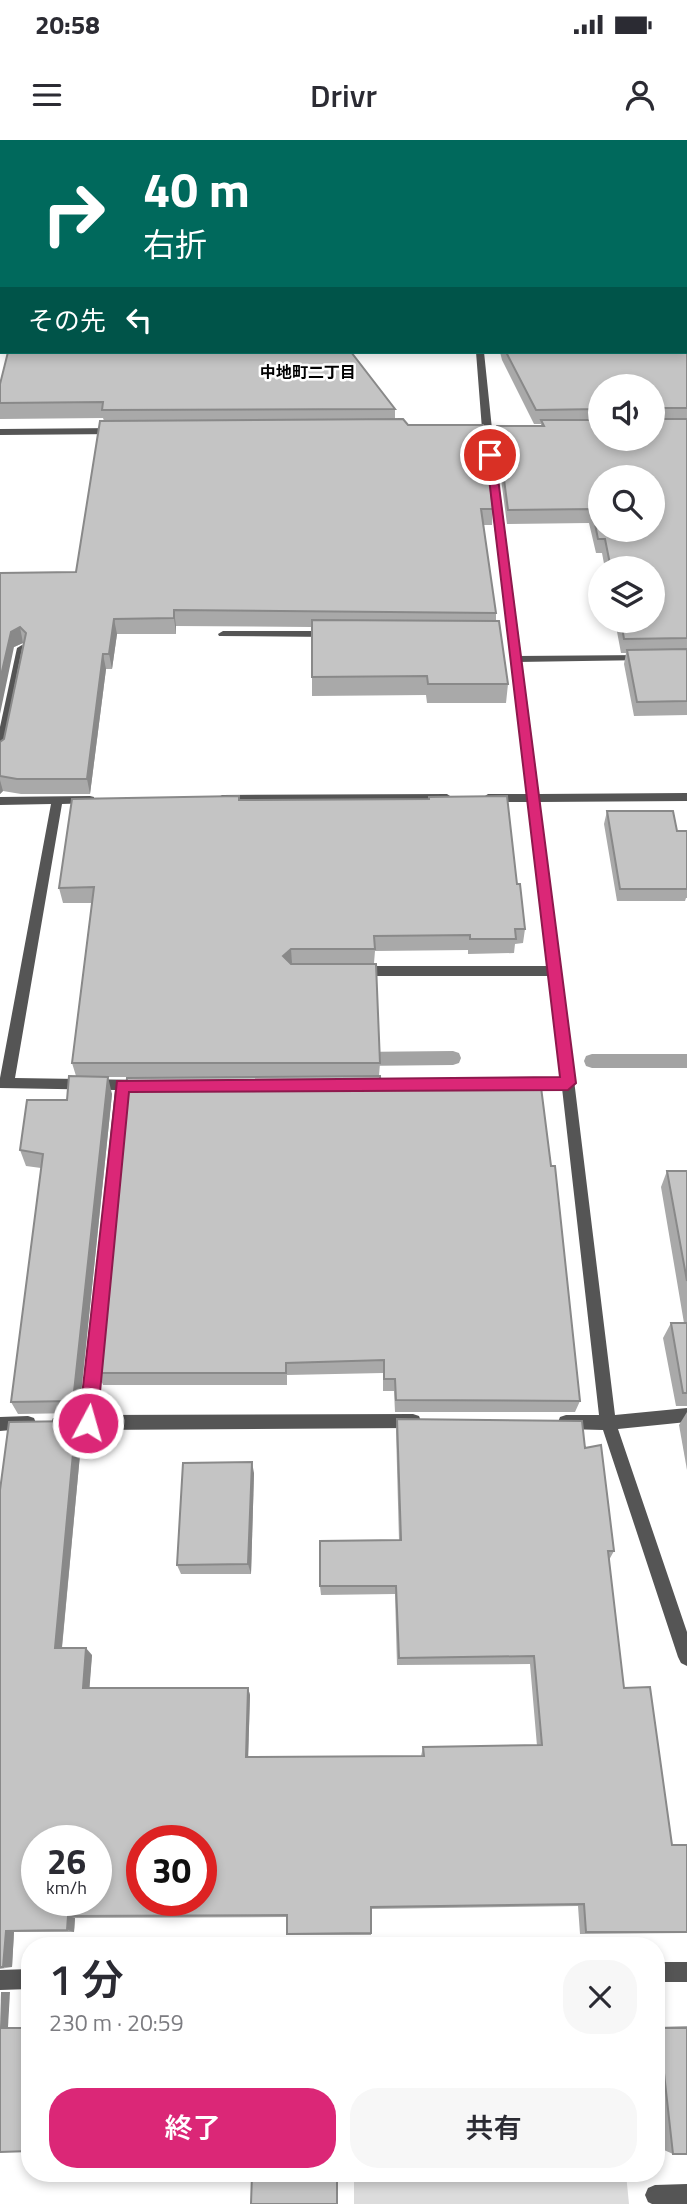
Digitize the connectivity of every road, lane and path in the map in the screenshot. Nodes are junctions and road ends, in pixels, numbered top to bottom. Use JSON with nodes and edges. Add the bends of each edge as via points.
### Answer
{"nodes":[{"id":1,"x":480,"y":354,"type":"edge"},
{"id":2,"x":473,"y":429,"type":"edge"},
{"id":3,"x":486,"y":429,"type":"junction"},
{"id":4,"x":499,"y":429,"type":"edge"},
{"id":5,"x":125,"y":431,"type":"edge"},
{"id":6,"x":0,"y":432,"type":"edge"},
{"id":7,"x":223,"y":634,"type":"dead end"},
{"id":8,"x":347,"y":634,"type":"edge"},
{"id":9,"x":499,"y":634,"type":"edge"},
{"id":10,"x":513,"y":634,"type":"junction"},
{"id":11,"x":22,"y":648,"type":"edge"},
{"id":12,"x":661,"y":658,"type":"edge"},
{"id":13,"x":517,"y":659,"type":"junction"},
{"id":14,"x":0,"y":754,"type":"edge"},
{"id":15,"x":534,"y":797,"type":"junction"},
{"id":16,"x":687,"y":797,"type":"edge"},
{"id":17,"x":466,"y":798,"type":"edge"},
{"id":18,"x":480,"y":798,"type":"edge"},
{"id":19,"x":97,"y":800,"type":"edge"},
{"id":20,"x":207,"y":800,"type":"edge"},
{"id":21,"x":0,"y":801,"type":"edge"},
{"id":22,"x":57,"y":801,"type":"junction"},
{"id":23,"x":347,"y":971,"type":"edge"},
{"id":24,"x":555,"y":971,"type":"junction"},
{"id":25,"x":3,"y":1083,"type":"edge"},
{"id":26,"x":568,"y":1083,"type":"junction"},
{"id":27,"x":345,"y":1084,"type":"edge"},
{"id":28,"x":164,"y":1085,"type":"edge"},
{"id":29,"x":122,"y":1086,"type":"junction"},
{"id":30,"x":687,"y":1415,"type":"edge"},
{"id":31,"x":429,"y":1421,"type":"edge"},
{"id":32,"x":552,"y":1422,"type":"edge"},
{"id":33,"x":88,"y":1423,"type":"junction"},
{"id":34,"x":608,"y":1423,"type":"junction"},
{"id":35,"x":0,"y":1424,"type":"edge"},
{"id":36,"x":687,"y":1657,"type":"edge"},
{"id":37,"x":665,"y":1972,"type":"edge"},
{"id":38,"x":687,"y":1972,"type":"edge"},
{"id":39,"x":21,"y":1979,"type":"edge"},
{"id":40,"x":0,"y":1980,"type":"edge"},
{"id":41,"x":655,"y":2194,"type":"dead end"},
{"id":42,"x":687,"y":2194,"type":"edge"}],
"edges":[{"from":1,"to":3,"type":"street"},
{"from":2,"to":3,"type":"street"},
{"from":3,"to":4,"type":"street"},
{"from":3,"to":10,"type":"street"},
{"from":5,"to":6,"type":"street"},
{"from":7,"to":8,"type":"street"},
{"from":9,"to":10,"type":"street"},
{"from":10,"to":13,"type":"street"},
{"from":11,"to":14,"type":"street"},
{"from":12,"to":13,"type":"street"},
{"from":13,"to":15,"type":"street"},
{"from":15,"to":16,"type":"street"},
{"from":15,"to":18,"type":"street"},
{"from":15,"to":24,"type":"street"},
{"from":17,"to":20,"type":"street"},
{"from":19,"to":22,"type":"street"},
{"from":21,"to":22,"type":"street"},
{"from":22,"to":25,"type":"street"},
{"from":23,"to":24,"type":"street"},
{"from":24,"to":26,"type":"street"},
{"from":25,"to":29,"type":"street"},
{"from":26,"to":27,"type":"street"},
{"from":26,"to":34,"type":"street"},
{"from":28,"to":29,"type":"street"},
{"from":29,"to":33,"type":"street"},
{"from":30,"to":34,"type":"street"},
{"from":31,"to":33,"type":"street"},
{"from":32,"to":34,"type":"street"},
{"from":33,"to":35,"type":"street"},
{"from":34,"to":36,"type":"street"},
{"from":37,"to":38,"type":"street"},
{"from":39,"to":40,"type":"street"},
{"from":41,"to":42,"type":"street"}]}
